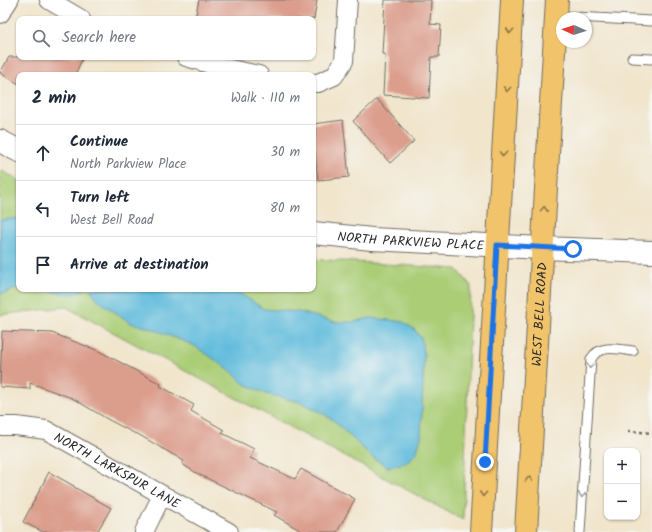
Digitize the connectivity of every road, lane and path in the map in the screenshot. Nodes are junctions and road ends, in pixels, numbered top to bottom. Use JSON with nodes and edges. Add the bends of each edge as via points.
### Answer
{"nodes":[{"id":1,"x":9,"y":0,"type":"edge"},
{"id":2,"x":49,"y":0,"type":"edge"},
{"id":3,"x":348,"y":0,"type":"edge"},
{"id":4,"x":512,"y":0,"type":"edge"},
{"id":5,"x":557,"y":8,"type":"edge"},
{"id":6,"x":0,"y":14,"type":"edge"},
{"id":7,"x":76,"y":16,"type":"edge"},
{"id":8,"x":652,"y":21,"type":"edge"},
{"id":9,"x":632,"y":58,"type":"dead end"},
{"id":10,"x":652,"y":59,"type":"edge"},
{"id":11,"x":193,"y":60,"type":"edge"},
{"id":12,"x":215,"y":70,"type":"edge"},
{"id":13,"x":233,"y":72,"type":"edge"},
{"id":14,"x":316,"y":83,"type":"edge"},
{"id":15,"x":0,"y":141,"type":"edge"},
{"id":16,"x":16,"y":149,"type":"edge"},
{"id":17,"x":316,"y":233,"type":"edge"},
{"id":18,"x":497,"y":245,"type":"junction"},
{"id":19,"x":542,"y":248,"type":"junction"},
{"id":20,"x":652,"y":252,"type":"edge"},
{"id":21,"x":633,"y":351,"type":"dead end"},
{"id":22,"x":0,"y":426,"type":"edge"},
{"id":23,"x":628,"y":431,"type":"dead end"},
{"id":24,"x":652,"y":433,"type":"edge"},
{"id":25,"x":162,"y":495,"type":"junction"},
{"id":26,"x":144,"y":532,"type":"edge"},
{"id":27,"x":229,"y":532,"type":"edge"},
{"id":28,"x":481,"y":532,"type":"edge"},
{"id":29,"x":526,"y":532,"type":"edge"},
{"id":30,"x":580,"y":532,"type":"edge"}],
"edges":[{"from":1,"to":6,"type":"street"},
{"from":2,"to":7,"type":"street"},
{"from":3,"to":14,"type":"street","via":[[344,61],[334,76]]},
{"from":4,"to":18,"type":"main road","one_way":true},
{"from":5,"to":8,"type":"lane"},
{"from":19,"to":5,"type":"main road","name":"WEST BELL ROAD","one_way":true},
{"from":9,"to":10,"type":"lane"},
{"from":11,"to":12,"type":"street"},
{"from":12,"to":13,"type":"street"},
{"from":15,"to":16,"type":"street"},
{"from":17,"to":18,"type":"street","name":"NORTH PARKVIEW PLACE","via":[[372,239]]},
{"from":18,"to":19,"type":"street","name":"NORTH PARKVIEW PLACE"},
{"from":18,"to":28,"type":"main road","one_way":true},
{"from":19,"to":20,"type":"street","name":"NORTH PARKVIEW PLACE"},
{"from":29,"to":19,"type":"main road","name":"WEST BELL ROAD","one_way":true},
{"from":21,"to":30,"type":"lane","one_way":true,"via":[[601,349],[591,359]]},
{"from":22,"to":25,"type":"street","name":"NORTH LARKSPUR LANE","via":[[46,430]]},
{"from":23,"to":24,"type":"path"},
{"from":25,"to":26,"type":"street"},
{"from":25,"to":27,"type":"street","name":"NORTH LARKSPUR LANE"}]}
